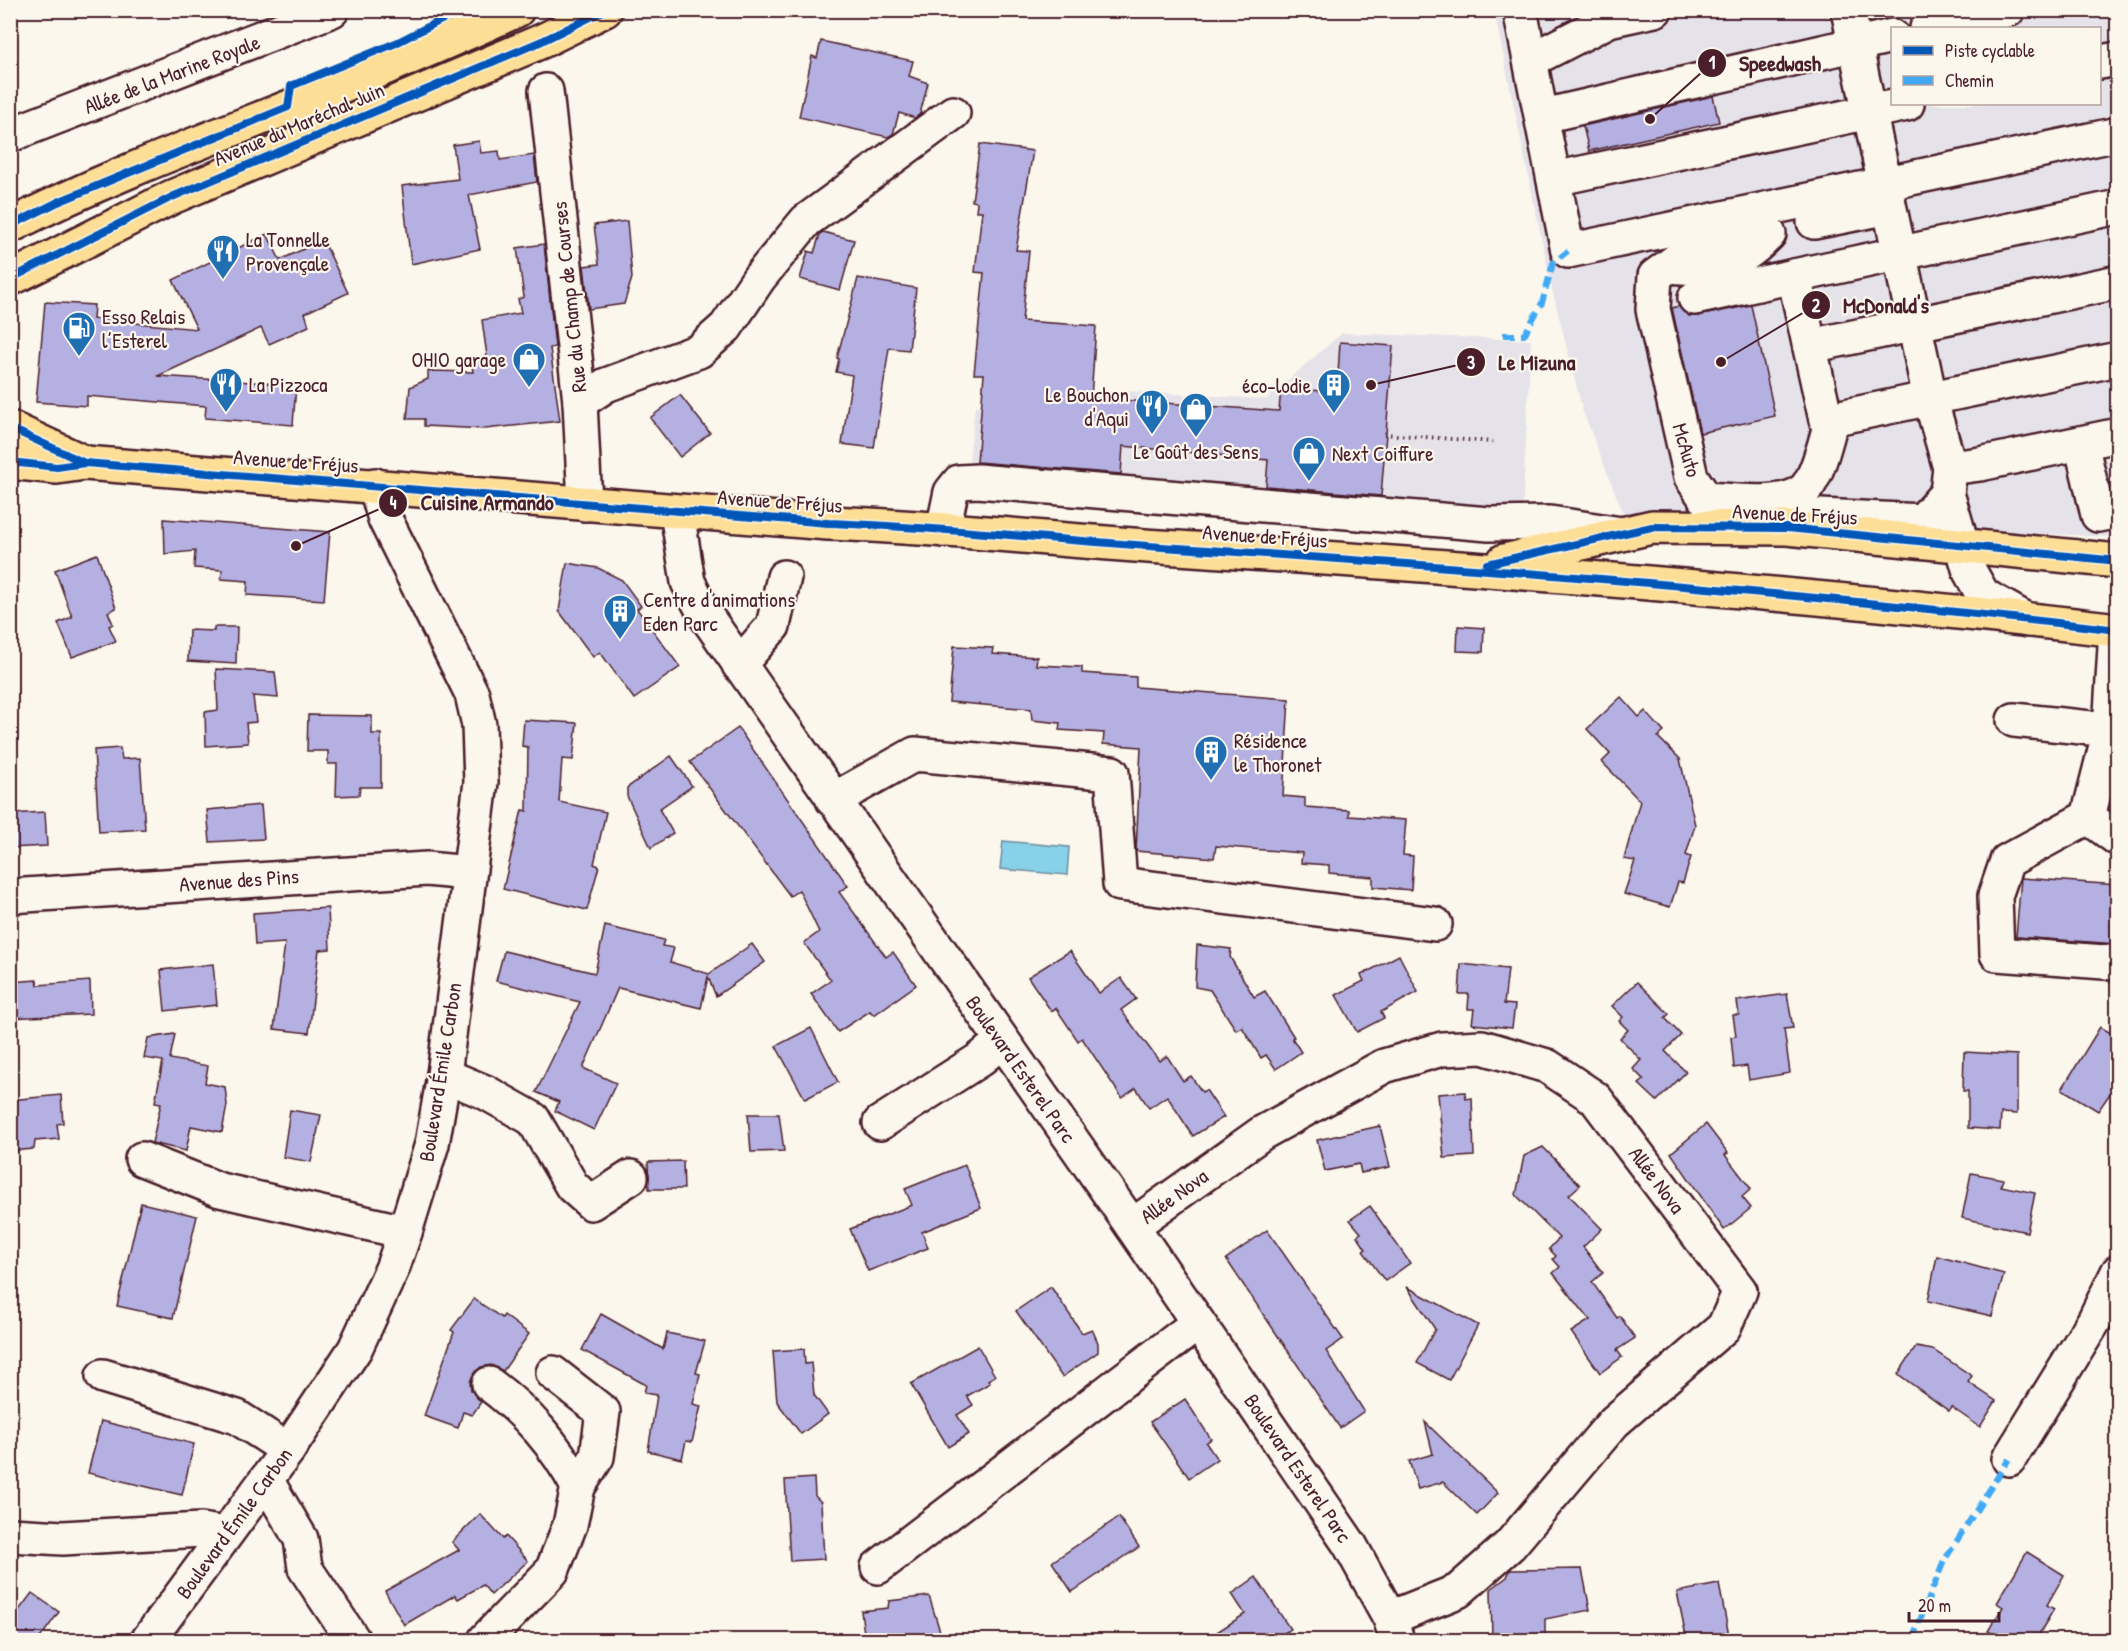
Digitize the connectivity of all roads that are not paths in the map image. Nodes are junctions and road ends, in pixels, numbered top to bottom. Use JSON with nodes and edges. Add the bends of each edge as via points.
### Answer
{"nodes":[{"id":1,"x":332,"y":10,"type":"edge"},
{"id":2,"x":517,"y":10,"type":"edge"},
{"id":3,"x":605,"y":10,"type":"edge"},
{"id":4,"x":1521,"y":10,"type":"edge"},
{"id":5,"x":1655,"y":10,"type":"edge"},
{"id":6,"x":1848,"y":10,"type":"edge"},
{"id":7,"x":2007,"y":10,"type":"edge"},
{"id":8,"x":1608,"y":15,"type":"edge"},
{"id":9,"x":1931,"y":27,"type":"edge"},
{"id":10,"x":1891,"y":36,"type":"edge"},
{"id":11,"x":1855,"y":45,"type":"junction"},
{"id":12,"x":2118,"y":59,"type":"edge"},
{"id":13,"x":1531,"y":60,"type":"junction"},
{"id":14,"x":2101,"y":63,"type":"edge"},
{"id":15,"x":546,"y":90,"type":"dead end"},
{"id":16,"x":1902,"y":105,"type":"edge"},
{"id":17,"x":1869,"y":112,"type":"junction"},
{"id":18,"x":953,"y":113,"type":"dead end"},
{"id":19,"x":1542,"y":116,"type":"junction"},
{"id":20,"x":10,"y":135,"type":"edge"},
{"id":21,"x":2118,"y":135,"type":"edge"},
{"id":22,"x":1554,"y":179,"type":"junction"},
{"id":23,"x":1887,"y":196,"type":"junction"},
{"id":24,"x":2118,"y":207,"type":"edge"},
{"id":25,"x":10,"y":226,"type":"edge"},
{"id":26,"x":1899,"y":253,"type":"junction"},
{"id":27,"x":1794,"y":276,"type":"junction"},
{"id":28,"x":10,"y":279,"type":"edge"},
{"id":29,"x":2118,"y":282,"type":"edge"},
{"id":30,"x":1695,"y":298,"type":"dead end"},
{"id":31,"x":1914,"y":325,"type":"junction"},
{"id":32,"x":1810,"y":346,"type":"junction"},
{"id":33,"x":2118,"y":359,"type":"edge"},
{"id":34,"x":1929,"y":398,"type":"junction"},
{"id":35,"x":580,"y":402,"type":"junction"},
{"id":36,"x":1832,"y":419,"type":"junction"},
{"id":37,"x":10,"y":428,"type":"edge"},
{"id":38,"x":2118,"y":435,"type":"edge"},
{"id":39,"x":2081,"y":443,"type":"junction"},
{"id":40,"x":10,"y":462,"type":"edge"},
{"id":41,"x":85,"y":463,"type":"junction"},
{"id":42,"x":1948,"y":480,"type":"junction"},
{"id":43,"x":375,"y":485,"type":"junction"},
{"id":44,"x":585,"y":504,"type":"junction"},
{"id":45,"x":2118,"y":510,"type":"edge"},
{"id":46,"x":677,"y":512,"type":"junction"},
{"id":47,"x":1787,"y":528,"type":"junction"},
{"id":48,"x":943,"y":530,"type":"junction"},
{"id":49,"x":1621,"y":534,"type":"junction"},
{"id":50,"x":1963,"y":545,"type":"junction"},
{"id":51,"x":2118,"y":561,"type":"edge"},
{"id":52,"x":1473,"y":568,"type":"junction"},
{"id":53,"x":784,"y":577,"type":"dead end"},
{"id":54,"x":2027,"y":620,"type":"junction"},
{"id":55,"x":2117,"y":630,"type":"edge"},
{"id":56,"x":738,"y":665,"type":"junction"},
{"id":57,"x":2014,"y":720,"type":"dead end"},
{"id":58,"x":2114,"y":730,"type":"edge"},
{"id":59,"x":833,"y":800,"type":"junction"},
{"id":60,"x":2088,"y":817,"type":"junction"},
{"id":61,"x":2118,"y":839,"type":"edge"},
{"id":62,"x":468,"y":873,"type":"junction"},
{"id":63,"x":10,"y":896,"type":"edge"},
{"id":64,"x":1435,"y":924,"type":"dead end"},
{"id":65,"x":2118,"y":963,"type":"edge"},
{"id":66,"x":1002,"y":1041,"type":"junction"},
{"id":67,"x":444,"y":1075,"type":"junction"},
{"id":68,"x":880,"y":1123,"type":"dead end"},
{"id":69,"x":142,"y":1159,"type":"dead end"},
{"id":70,"x":631,"y":1177,"type":"dead end"},
{"id":71,"x":1132,"y":1226,"type":"junction"},
{"id":72,"x":405,"y":1232,"type":"junction"},
{"id":73,"x":2118,"y":1272,"type":"edge"},
{"id":74,"x":1198,"y":1323,"type":"junction"},
{"id":75,"x":553,"y":1373,"type":"dead end"},
{"id":76,"x":103,"y":1376,"type":"dead end"},
{"id":77,"x":489,"y":1384,"type":"dead end"},
{"id":78,"x":288,"y":1450,"type":"junction"},
{"id":79,"x":2008,"y":1459,"type":"dead end"},
{"id":80,"x":266,"y":1480,"type":"junction"},
{"id":81,"x":578,"y":1487,"type":"junction"},
{"id":82,"x":225,"y":1534,"type":"junction"},
{"id":83,"x":10,"y":1535,"type":"edge"},
{"id":84,"x":878,"y":1567,"type":"dead end"},
{"id":85,"x":1394,"y":1634,"type":"edge"},
{"id":86,"x":148,"y":1641,"type":"edge"},
{"id":87,"x":353,"y":1641,"type":"edge"},
{"id":88,"x":485,"y":1641,"type":"edge"}],
"edges":[{"from":1,"to":20,"type":"street","name":"Allée de la Marine Royale"},
{"from":2,"to":25,"type":"main road","name":"Avenue du Maréchal Juin","via":[[439,46],[58,202]]},
{"from":3,"to":28,"type":"main road","name":"Avenue du Maréchal Juin","via":[[542,41],[172,197]]},
{"from":4,"to":13,"type":"street"},
{"from":5,"to":8,"type":"street"},
{"from":6,"to":11,"type":"street"},
{"from":7,"to":9,"type":"street"},
{"from":8,"to":13,"type":"street"},
{"from":10,"to":11,"type":"street"},
{"from":11,"to":17,"type":"street"},
{"from":11,"to":19,"type":"street"},
{"from":12,"to":14,"type":"street"},
{"from":13,"to":19,"type":"street"},
{"from":15,"to":35,"type":"street","name":"Rue du Champ de Courses"},
{"from":16,"to":17,"type":"street"},
{"from":17,"to":22,"type":"street"},
{"from":17,"to":23,"type":"street"},
{"from":18,"to":35,"type":"street","via":[[806,221],[759,278],[726,327],[699,351],[606,385]]},
{"from":19,"to":22,"type":"street"},
{"from":21,"to":23,"type":"street"},
{"from":22,"to":23,"type":"street","via":[[1568,251]]},
{"from":23,"to":26,"type":"street"},
{"from":23,"to":36,"type":"street","name":"McAuto","via":[[1688,252],[1655,276],[1653,309],[1691,477],[1706,499],[1781,501],[1805,489],[1822,454]]},
{"from":24,"to":26,"type":"street"},
{"from":26,"to":27,"type":"street"},
{"from":26,"to":31,"type":"street"},
{"from":27,"to":30,"type":"street"},
{"from":27,"to":32,"type":"street"},
{"from":29,"to":31,"type":"street"},
{"from":31,"to":32,"type":"street"},
{"from":31,"to":34,"type":"street"},
{"from":32,"to":36,"type":"street","via":[[1826,420]]},
{"from":33,"to":34,"type":"street"},
{"from":34,"to":36,"type":"street"},
{"from":34,"to":42,"type":"street"},
{"from":35,"to":44,"type":"street","name":"Rue du Champ de Courses"},
{"from":37,"to":41,"type":"main road","name":"Avenue de Fréjus"},
{"from":38,"to":39,"type":"street"},
{"from":39,"to":42,"type":"street"},
{"from":39,"to":45,"type":"street","via":[[2098,515]]},
{"from":40,"to":41,"type":"main road","name":"Avenue de Fréjus","via":[[57,467]]},
{"from":41,"to":43,"type":"main road","name":"Avenue de Fréjus"},
{"from":42,"to":47,"type":"street","via":[[1922,521],[1798,514]]},
{"from":42,"to":50,"type":"street"},
{"from":43,"to":44,"type":"main road","name":"Avenue de Fréjus"},
{"from":43,"to":62,"type":"street","name":"Boulevard Émile Carbon","via":[[385,519],[472,694],[479,724],[481,782]]},
{"from":44,"to":46,"type":"main road","name":"Avenue de Fréjus"},
{"from":46,"to":48,"type":"main road","name":"Avenue de Fréjus"},
{"from":46,"to":56,"type":"street","name":"Boulevard Esterel Parc","via":[[688,582]]},
{"from":47,"to":49,"type":"main road","name":"Avenue de Fréjus","via":[[1652,527]]},
{"from":47,"to":50,"type":"main road","name":"Avenue de Fréjus"},
{"from":48,"to":49,"type":"street","via":[[951,492],[959,482],[978,481],[1438,520],[1550,523]]},
{"from":48,"to":52,"type":"main road","name":"Avenue de Fréjus"},
{"from":49,"to":52,"type":"main road","name":"Avenue de Fréjus"},
{"from":50,"to":51,"type":"main road","name":"Avenue de Fréjus"},
{"from":50,"to":54,"type":"street","via":[[1970,572],[1983,595]]},
{"from":52,"to":54,"type":"main road","name":"Avenue de Fréjus"},
{"from":53,"to":56,"type":"street","via":[[773,626]]},
{"from":54,"to":55,"type":"main road","name":"Avenue de Fréjus"},
{"from":55,"to":58,"type":"street"},
{"from":56,"to":59,"type":"street","name":"Boulevard Esterel Parc"},
{"from":57,"to":58,"type":"street"},
{"from":58,"to":60,"type":"street"},
{"from":59,"to":64,"type":"street","via":[[915,754],[1112,773],[1120,884]]},
{"from":59,"to":66,"type":"street","name":"Boulevard Esterel Parc"},
{"from":60,"to":61,"type":"street"},
{"from":60,"to":65,"type":"street","via":[[2007,861],[1995,896],[1997,954]]},
{"from":62,"to":63,"type":"street","name":"Avenue des Pins","via":[[428,869]]},
{"from":62,"to":67,"type":"street","name":"Boulevard Émile Carbon"},
{"from":66,"to":68,"type":"street"},
{"from":66,"to":71,"type":"street","name":"Boulevard Esterel Parc"},
{"from":67,"to":70,"type":"street","via":[[533,1119],[572,1186],[591,1203]]},
{"from":67,"to":72,"type":"street","name":"Boulevard Émile Carbon","via":[[432,1144]]},
{"from":69,"to":72,"type":"street","via":[[220,1190]]},
{"from":71,"to":74,"type":"street","name":"Boulevard Esterel Parc"},
{"from":71,"to":85,"type":"street","name":"Allée Nova","via":[[1262,1133],[1384,1066],[1442,1049],[1482,1047],[1547,1066],[1595,1098],[1740,1291],[1724,1327],[1614,1422],[1510,1545],[1458,1591]]},
{"from":72,"to":78,"type":"street","name":"Boulevard Émile Carbon","via":[[355,1349]]},
{"from":73,"to":79,"type":"street","via":[[2094,1321]]},
{"from":74,"to":84,"type":"street"},
{"from":74,"to":85,"type":"street","name":"Boulevard Esterel Parc","via":[[1350,1545]]},
{"from":75,"to":81,"type":"street","via":[[603,1412],[597,1457]]},
{"from":76,"to":78,"type":"street","via":[[237,1417]]},
{"from":77,"to":81,"type":"street","via":[[521,1408],[566,1464]]},
{"from":78,"to":80,"type":"street","name":"Boulevard Émile Carbon"},
{"from":80,"to":82,"type":"street","name":"Boulevard Émile Carbon"},
{"from":80,"to":87,"type":"street","via":[[301,1539],[305,1568]]},
{"from":81,"to":88,"type":"street","via":[[570,1525],[552,1571]]},
{"from":82,"to":83,"type":"street","via":[[201,1530],[63,1538]]},
{"from":82,"to":86,"type":"street","name":"Boulevard Émile Carbon"}]}
